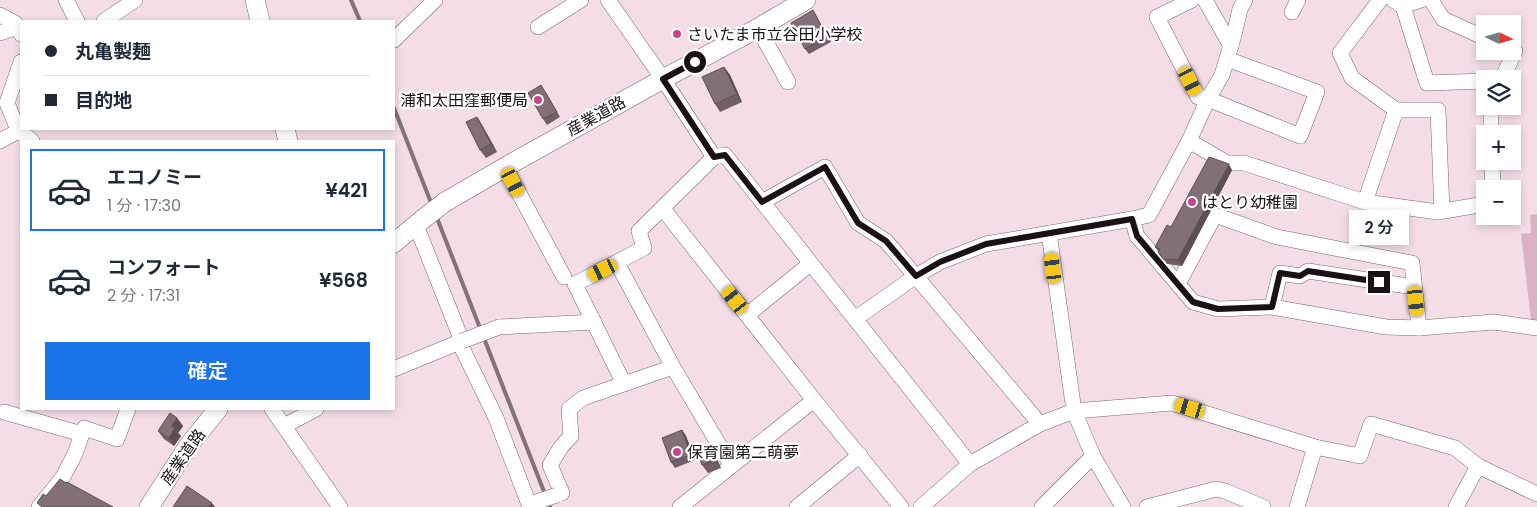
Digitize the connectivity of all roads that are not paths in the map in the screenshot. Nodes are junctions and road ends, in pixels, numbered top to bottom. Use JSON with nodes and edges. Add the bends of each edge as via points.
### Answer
{"nodes":[{"id":1,"x":135,"y":0,"type":"edge"},
{"id":2,"x":255,"y":0,"type":"edge"},
{"id":3,"x":435,"y":0,"type":"edge"},
{"id":4,"x":581,"y":0,"type":"edge"},
{"id":5,"x":608,"y":0,"type":"edge"},
{"id":6,"x":1192,"y":0,"type":"edge"},
{"id":7,"x":1205,"y":0,"type":"edge"},
{"id":8,"x":1245,"y":0,"type":"edge"},
{"id":9,"x":1380,"y":0,"type":"edge"},
{"id":10,"x":1421,"y":0,"type":"edge"},
{"id":11,"x":1431,"y":0,"type":"edge"},
{"id":12,"x":66,"y":1,"type":"edge"},
{"id":13,"x":802,"y":1,"type":"edge"},
{"id":14,"x":1398,"y":3,"type":"edge"},
{"id":15,"x":0,"y":15,"type":"edge"},
{"id":16,"x":76,"y":20,"type":"edge"},
{"id":17,"x":105,"y":20,"type":"edge"},
{"id":18,"x":260,"y":20,"type":"edge"},
{"id":19,"x":538,"y":27,"type":"dead end"},
{"id":20,"x":758,"y":28,"type":"junction"},
{"id":21,"x":19,"y":31,"type":"edge"},
{"id":22,"x":0,"y":33,"type":"edge"},
{"id":23,"x":1476,"y":34,"type":"edge"},
{"id":24,"x":395,"y":39,"type":"edge"},
{"id":25,"x":1229,"y":53,"type":"junction"},
{"id":26,"x":20,"y":65,"type":"edge"},
{"id":27,"x":16,"y":77,"type":"junction"},
{"id":28,"x":663,"y":79,"type":"junction"},
{"id":29,"x":1476,"y":81,"type":"edge"},
{"id":30,"x":788,"y":82,"type":"dead end"},
{"id":31,"x":0,"y":88,"type":"edge"},
{"id":32,"x":1208,"y":99,"type":"junction"},
{"id":33,"x":1396,"y":110,"type":"junction"},
{"id":34,"x":20,"y":129,"type":"edge"},
{"id":35,"x":21,"y":130,"type":"edge"},
{"id":36,"x":31,"y":140,"type":"edge"},
{"id":37,"x":0,"y":141,"type":"edge"},
{"id":38,"x":1188,"y":141,"type":"junction"},
{"id":39,"x":720,"y":156,"type":"junction"},
{"id":40,"x":505,"y":167,"type":"junction"},
{"id":41,"x":762,"y":202,"type":"junction"},
{"id":42,"x":1365,"y":202,"type":"junction"},
{"id":43,"x":1476,"y":205,"type":"edge"},
{"id":44,"x":663,"y":209,"type":"junction"},
{"id":45,"x":1442,"y":211,"type":"junction"},
{"id":46,"x":1132,"y":219,"type":"junction"},
{"id":47,"x":419,"y":222,"type":"junction"},
{"id":48,"x":1049,"y":233,"type":"junction"},
{"id":49,"x":395,"y":242,"type":"edge"},
{"id":50,"x":617,"y":264,"type":"junction"},
{"id":51,"x":810,"y":264,"type":"junction"},
{"id":52,"x":916,"y":276,"type":"junction"},
{"id":53,"x":564,"y":277,"type":"dead end"},
{"id":54,"x":1178,"y":284,"type":"junction"},
{"id":55,"x":1414,"y":287,"type":"junction"},
{"id":56,"x":1272,"y":307,"type":"junction"},
{"id":57,"x":748,"y":315,"type":"junction"},
{"id":58,"x":855,"y":319,"type":"junction"},
{"id":59,"x":594,"y":322,"type":"junction"},
{"id":60,"x":1418,"y":328,"type":"junction"},
{"id":61,"x":1537,"y":328,"type":"edge"},
{"id":62,"x":462,"y":341,"type":"junction"},
{"id":63,"x":674,"y":367,"type":"junction"},
{"id":64,"x":395,"y":369,"type":"edge"},
{"id":65,"x":624,"y":384,"type":"junction"},
{"id":66,"x":814,"y":400,"type":"junction"},
{"id":67,"x":128,"y":410,"type":"edge"},
{"id":68,"x":217,"y":410,"type":"edge"},
{"id":69,"x":273,"y":410,"type":"edge"},
{"id":70,"x":314,"y":410,"type":"edge"},
{"id":71,"x":1074,"y":411,"type":"junction"},
{"id":72,"x":4,"y":412,"type":"dead end"},
{"id":73,"x":1040,"y":424,"type":"junction"},
{"id":74,"x":284,"y":426,"type":"junction"},
{"id":75,"x":82,"y":434,"type":"junction"},
{"id":76,"x":1315,"y":447,"type":"junction"},
{"id":77,"x":860,"y":455,"type":"junction"},
{"id":78,"x":1093,"y":456,"type":"junction"},
{"id":79,"x":970,"y":464,"type":"junction"},
{"id":80,"x":731,"y":465,"type":"junction"},
{"id":81,"x":1478,"y":466,"type":"junction"},
{"id":82,"x":1537,"y":494,"type":"edge"},
{"id":83,"x":562,"y":498,"type":"edge"},
{"id":84,"x":532,"y":504,"type":"edge"},
{"id":85,"x":1154,"y":506,"type":"edge"},
{"id":86,"x":1259,"y":506,"type":"edge"},
{"id":87,"x":39,"y":507,"type":"edge"},
{"id":88,"x":149,"y":507,"type":"edge"},
{"id":89,"x":340,"y":507,"type":"edge"},
{"id":90,"x":680,"y":507,"type":"edge"},
{"id":91,"x":797,"y":507,"type":"edge"},
{"id":92,"x":901,"y":507,"type":"edge"},
{"id":93,"x":921,"y":507,"type":"edge"},
{"id":94,"x":1042,"y":507,"type":"edge"},
{"id":95,"x":1123,"y":507,"type":"edge"},
{"id":96,"x":1297,"y":507,"type":"edge"},
{"id":97,"x":1456,"y":507,"type":"edge"}],
"edges":[{"from":1,"to":17,"type":"street"},
{"from":2,"to":18,"type":"main road"},
{"from":3,"to":24,"type":"street"},
{"from":4,"to":19,"type":"street"},
{"from":5,"to":28,"type":"street"},
{"from":6,"to":32,"type":"street","via":[[1157,17],[1198,97]]},
{"from":7,"to":25,"type":"street"},
{"from":8,"to":25,"type":"street"},
{"from":9,"to":33,"type":"street","via":[[1340,53],[1352,78]]},
{"from":10,"to":14,"type":"street"},
{"from":11,"to":23,"type":"street","via":[[1443,19]]},
{"from":12,"to":16,"type":"street"},
{"from":13,"to":20,"type":"main road","name":"産業道路"},
{"from":14,"to":29,"type":"street","via":[[1427,83]]},
{"from":15,"to":21,"type":"street","via":[[15,23]]},
{"from":20,"to":28,"type":"main road","name":"産業道路"},
{"from":20,"to":30,"type":"street"},
{"from":21,"to":22,"type":"street"},
{"from":25,"to":32,"type":"street","via":[[1222,76]]},
{"from":25,"to":32,"type":"street","via":[[1316,92],[1300,136]]},
{"from":26,"to":27,"type":"street"},
{"from":27,"to":31,"type":"street"},
{"from":27,"to":34,"type":"street","via":[[7,103]]},
{"from":28,"to":39,"type":"street"},
{"from":28,"to":40,"type":"main road","name":"産業道路"},
{"from":32,"to":38,"type":"street"},
{"from":33,"to":42,"type":"street"},
{"from":33,"to":45,"type":"street","via":[[1438,110]]},
{"from":34,"to":37,"type":"street"},
{"from":35,"to":36,"type":"street"},
{"from":38,"to":42,"type":"street","via":[[1227,163],[1244,163]]},
{"from":38,"to":46,"type":"street","via":[[1150,215]]},
{"from":39,"to":41,"type":"street"},
{"from":39,"to":44,"type":"street"},
{"from":40,"to":47,"type":"main road","name":"産業道路","bridge":true},
{"from":40,"to":53,"type":"street"},
{"from":41,"to":51,"type":"street"},
{"from":41,"to":52,"type":"street","via":[[825,167],[858,223],[886,241]]},
{"from":42,"to":45,"type":"street"},
{"from":43,"to":45,"type":"street"},
{"from":44,"to":50,"type":"street","via":[[639,231],[644,248]]},
{"from":44,"to":57,"type":"street"},
{"from":46,"to":48,"type":"street"},
{"from":46,"to":54,"type":"street","via":[[1137,236]]},
{"from":47,"to":49,"type":"main road","name":"産業道路"},
{"from":47,"to":62,"type":"street"},
{"from":48,"to":52,"type":"street","via":[[986,244],[940,262]]},
{"from":48,"to":71,"type":"street"},
{"from":50,"to":59,"type":"street","via":[[575,284]]},
{"from":50,"to":63,"type":"street"},
{"from":51,"to":57,"type":"street"},
{"from":51,"to":58,"type":"street"},
{"from":52,"to":58,"type":"street"},
{"from":52,"to":73,"type":"street"},
{"from":54,"to":55,"type":"street","via":[[1215,215],[1277,237],[1412,263]]},
{"from":54,"to":56,"type":"street","via":[[1193,302],[1218,309]]},
{"from":55,"to":56,"type":"street","via":[[1308,271],[1300,276],[1280,273]]},
{"from":55,"to":60,"type":"street"},
{"from":56,"to":60,"type":"street","via":[[1386,327]]},
{"from":57,"to":66,"type":"street"},
{"from":58,"to":79,"type":"street"},
{"from":59,"to":62,"type":"street","bridge":true,"via":[[499,327]]},
{"from":59,"to":65,"type":"street"},
{"from":60,"to":61,"type":"street","via":[[1494,322]]},
{"from":62,"to":64,"type":"street"},
{"from":62,"to":84,"type":"street","via":[[462,348]]},
{"from":63,"to":65,"type":"street"},
{"from":63,"to":80,"type":"street"},
{"from":65,"to":83,"type":"street","via":[[583,398],[568,409],[571,436],[550,465]]},
{"from":66,"to":77,"type":"street"},
{"from":66,"to":80,"type":"street"},
{"from":67,"to":75,"type":"street","via":[[117,439],[84,428]]},
{"from":68,"to":88,"type":"main road","name":"産業道路","via":[[189,445]]},
{"from":69,"to":74,"type":"street"},
{"from":70,"to":74,"type":"street"},
{"from":71,"to":73,"type":"street"},
{"from":71,"to":76,"type":"street","via":[[1172,403]]},
{"from":71,"to":78,"type":"street"},
{"from":72,"to":75,"type":"street"},
{"from":73,"to":79,"type":"street"},
{"from":74,"to":89,"type":"street"},
{"from":75,"to":87,"type":"street","via":[[63,477]]},
{"from":76,"to":81,"type":"street","via":[[1360,456],[1371,424],[1455,448]]},
{"from":76,"to":96,"type":"street"},
{"from":77,"to":91,"type":"street"},
{"from":77,"to":92,"type":"street"},
{"from":78,"to":94,"type":"street"},
{"from":78,"to":95,"type":"street"},
{"from":79,"to":93,"type":"street"},
{"from":80,"to":90,"type":"street"},
{"from":81,"to":82,"type":"street"},
{"from":81,"to":97,"type":"street"},
{"from":83,"to":84,"type":"street","bridge":true},
{"from":85,"to":86,"type":"street","via":[[1216,490]]}]}
